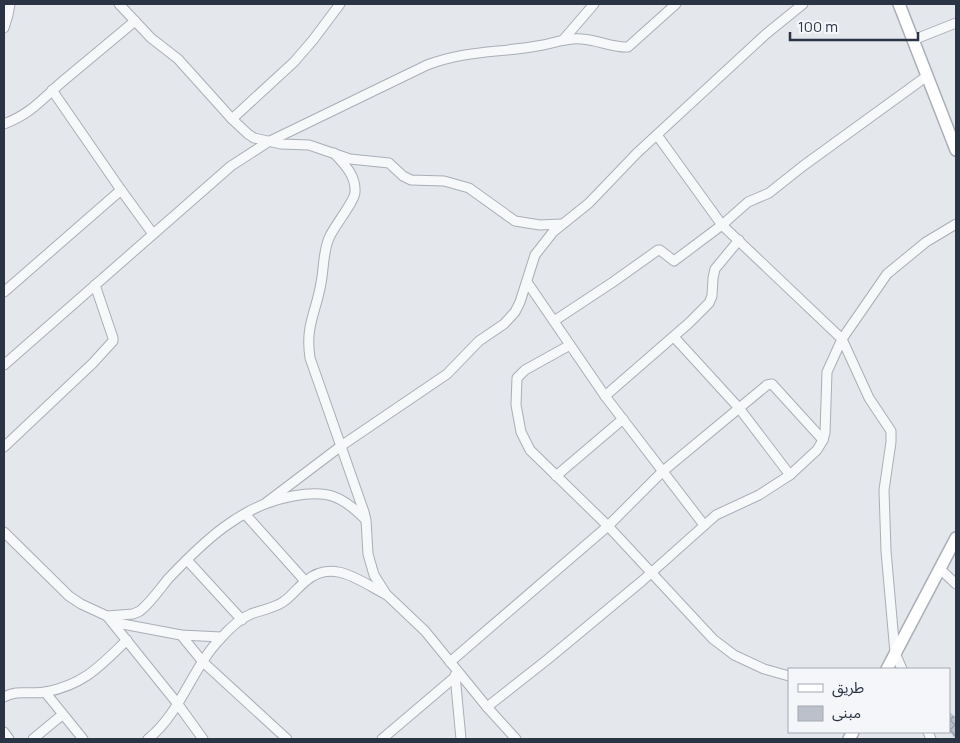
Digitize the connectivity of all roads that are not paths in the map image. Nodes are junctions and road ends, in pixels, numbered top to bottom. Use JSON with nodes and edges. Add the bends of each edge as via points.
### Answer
{"nodes":[{"id":1,"x":10,"y":4,"type":"edge"},
{"id":2,"x":119,"y":4,"type":"edge"},
{"id":3,"x":340,"y":4,"type":"edge"},
{"id":4,"x":594,"y":4,"type":"edge"},
{"id":5,"x":676,"y":4,"type":"edge"},
{"id":6,"x":803,"y":4,"type":"edge"},
{"id":7,"x":899,"y":4,"type":"edge"},
{"id":8,"x":135,"y":21,"type":"junction"},
{"id":9,"x":956,"y":22,"type":"edge"},
{"id":10,"x":4,"y":28,"type":"edge"},
{"id":11,"x":563,"y":40,"type":"junction"},
{"id":12,"x":913,"y":40,"type":"junction"},
{"id":13,"x":927,"y":76,"type":"junction"},
{"id":14,"x":52,"y":90,"type":"junction"},
{"id":15,"x":232,"y":119,"type":"junction"},
{"id":16,"x":4,"y":124,"type":"edge"},
{"id":17,"x":657,"y":135,"type":"junction"},
{"id":18,"x":268,"y":142,"type":"junction"},
{"id":19,"x":956,"y":150,"type":"edge"},
{"id":20,"x":334,"y":153,"type":"junction"},
{"id":21,"x":121,"y":190,"type":"junction"},
{"id":22,"x":561,"y":224,"type":"junction"},
{"id":23,"x":956,"y":224,"type":"edge"},
{"id":24,"x":722,"y":225,"type":"junction"},
{"id":25,"x":153,"y":234,"type":"junction"},
{"id":26,"x":738,"y":240,"type":"junction"},
{"id":27,"x":527,"y":282,"type":"junction"},
{"id":28,"x":94,"y":285,"type":"junction"},
{"id":29,"x":4,"y":292,"type":"edge"},
{"id":30,"x":554,"y":321,"type":"junction"},
{"id":31,"x":674,"y":337,"type":"junction"},
{"id":32,"x":842,"y":339,"type":"junction"},
{"id":33,"x":570,"y":345,"type":"junction"},
{"id":34,"x":4,"y":365,"type":"edge"},
{"id":35,"x":605,"y":396,"type":"junction"},
{"id":36,"x":739,"y":408,"type":"junction"},
{"id":37,"x":623,"y":420,"type":"junction"},
{"id":38,"x":823,"y":440,"type":"junction"},
{"id":39,"x":341,"y":446,"type":"junction"},
{"id":40,"x":4,"y":447,"type":"edge"},
{"id":41,"x":662,"y":472,"type":"junction"},
{"id":42,"x":790,"y":475,"type":"junction"},
{"id":43,"x":556,"y":476,"type":"junction"},
{"id":44,"x":267,"y":502,"type":"junction"},
{"id":45,"x":245,"y":514,"type":"junction"},
{"id":46,"x":366,"y":520,"type":"junction"},
{"id":47,"x":704,"y":525,"type":"junction"},
{"id":48,"x":608,"y":526,"type":"junction"},
{"id":49,"x":4,"y":532,"type":"edge"},
{"id":50,"x":956,"y":538,"type":"edge"},
{"id":51,"x":187,"y":560,"type":"junction"},
{"id":52,"x":940,"y":569,"type":"junction"},
{"id":53,"x":651,"y":573,"type":"junction"},
{"id":54,"x":305,"y":581,"type":"junction"},
{"id":55,"x":956,"y":584,"type":"edge"},
{"id":56,"x":386,"y":594,"type":"junction"},
{"id":57,"x":109,"y":619,"type":"junction"},
{"id":58,"x":242,"y":620,"type":"junction"},
{"id":59,"x":181,"y":635,"type":"junction"},
{"id":60,"x":222,"y":638,"type":"junction"},
{"id":61,"x":127,"y":640,"type":"junction"},
{"id":62,"x":895,"y":653,"type":"junction"},
{"id":63,"x":203,"y":662,"type":"junction"},
{"id":64,"x":887,"y":668,"type":"edge"},
{"id":65,"x":902,"y":668,"type":"edge"},
{"id":66,"x":453,"y":669,"type":"junction"},
{"id":67,"x":788,"y":676,"type":"edge"},
{"id":68,"x":45,"y":692,"type":"junction"},
{"id":69,"x":4,"y":697,"type":"edge"},
{"id":70,"x":177,"y":702,"type":"junction"},
{"id":71,"x":487,"y":707,"type":"junction"},
{"id":72,"x":62,"y":715,"type":"junction"},
{"id":73,"x":4,"y":732,"type":"edge"},
{"id":74,"x":9,"y":739,"type":"edge"},
{"id":75,"x":33,"y":739,"type":"edge"},
{"id":76,"x":83,"y":739,"type":"edge"},
{"id":77,"x":148,"y":739,"type":"edge"},
{"id":78,"x":202,"y":739,"type":"edge"},
{"id":79,"x":287,"y":739,"type":"edge"},
{"id":80,"x":382,"y":739,"type":"edge"},
{"id":81,"x":461,"y":739,"type":"edge"},
{"id":82,"x":516,"y":739,"type":"edge"}],
"edges":[{"from":1,"to":10,"type":"street"},
{"from":2,"to":8,"type":"street"},
{"from":3,"to":15,"type":"street","via":[[294,62]]},
{"from":4,"to":11,"type":"street"},
{"from":5,"to":11,"type":"street","via":[[628,47],[582,38]]},
{"from":6,"to":17,"type":"street"},
{"from":7,"to":12,"type":"street"},
{"from":8,"to":14,"type":"street"},
{"from":8,"to":15,"type":"street","via":[[156,43],[178,59]]},
{"from":9,"to":12,"type":"street"},
{"from":11,"to":18,"type":"street","via":[[444,58]]},
{"from":12,"to":13,"type":"street"},
{"from":13,"to":19,"type":"street"},
{"from":13,"to":24,"type":"street","via":[[769,193],[748,202]]},
{"from":14,"to":16,"type":"street","via":[[31,111]]},
{"from":14,"to":21,"type":"street"},
{"from":15,"to":18,"type":"street","via":[[254,138]]},
{"from":17,"to":22,"type":"street","via":[[589,203]]},
{"from":17,"to":24,"type":"street"},
{"from":18,"to":20,"type":"street","via":[[309,145]]},
{"from":18,"to":25,"type":"street","via":[[218,176]]},
{"from":20,"to":22,"type":"street","via":[[357,161],[389,164],[411,180],[444,181],[469,188],[510,218],[521,222]]},
{"from":20,"to":39,"type":"street","via":[[354,178],[355,194],[336,223],[326,247],[307,338],[310,358]]},
{"from":21,"to":25,"type":"street"},
{"from":21,"to":29,"type":"street"},
{"from":22,"to":27,"type":"street","via":[[535,256]]},
{"from":23,"to":32,"type":"street","via":[[926,242],[887,274]]},
{"from":24,"to":26,"type":"street"},
{"from":24,"to":30,"type":"street","via":[[674,261],[658,250]]},
{"from":25,"to":28,"type":"street"},
{"from":26,"to":31,"type":"street","via":[[715,269],[709,303]]},
{"from":26,"to":32,"type":"street"},
{"from":27,"to":30,"type":"street"},
{"from":27,"to":39,"type":"street","via":[[515,312],[504,324],[478,342],[447,374]]},
{"from":28,"to":34,"type":"street"},
{"from":28,"to":40,"type":"street","via":[[113,341]]},
{"from":30,"to":33,"type":"street"},
{"from":31,"to":35,"type":"street"},
{"from":31,"to":36,"type":"street"},
{"from":32,"to":38,"type":"street","via":[[827,372]]},
{"from":32,"to":62,"type":"street","via":[[868,398],[891,431],[884,490]]},
{"from":33,"to":35,"type":"street"},
{"from":33,"to":43,"type":"street","via":[[524,370],[517,384],[516,405],[524,440]]},
{"from":35,"to":37,"type":"street"},
{"from":36,"to":38,"type":"street","via":[[771,383]]},
{"from":36,"to":41,"type":"street"},
{"from":36,"to":42,"type":"street"},
{"from":37,"to":41,"type":"street"},
{"from":37,"to":43,"type":"street"},
{"from":38,"to":42,"type":"street"},
{"from":39,"to":44,"type":"street"},
{"from":39,"to":46,"type":"street"},
{"from":41,"to":47,"type":"street"},
{"from":41,"to":48,"type":"street"},
{"from":42,"to":47,"type":"street","via":[[759,495],[725,509]]},
{"from":43,"to":48,"type":"street"},
{"from":44,"to":45,"type":"street"},
{"from":44,"to":46,"type":"street","via":[[302,494],[331,495],[350,504]]},
{"from":45,"to":51,"type":"street","via":[[222,527]]},
{"from":45,"to":54,"type":"street"},
{"from":46,"to":56,"type":"street","via":[[369,563]]},
{"from":47,"to":53,"type":"street"},
{"from":48,"to":53,"type":"street"},
{"from":48,"to":66,"type":"street"},
{"from":49,"to":57,"type":"street","via":[[69,596]]},
{"from":50,"to":52,"type":"street"},
{"from":51,"to":57,"type":"street","via":[[140,611]]},
{"from":51,"to":58,"type":"street"},
{"from":52,"to":55,"type":"street"},
{"from":52,"to":62,"type":"street"},
{"from":53,"to":67,"type":"street","via":[[723,647],[764,669]]},
{"from":53,"to":71,"type":"street"},
{"from":54,"to":56,"type":"street","via":[[317,573],[336,571]]},
{"from":54,"to":58,"type":"street","via":[[282,602]]},
{"from":56,"to":66,"type":"street","via":[[425,631]]},
{"from":57,"to":59,"type":"street"},
{"from":57,"to":61,"type":"street"},
{"from":58,"to":60,"type":"street"},
{"from":59,"to":60,"type":"street"},
{"from":59,"to":63,"type":"street"},
{"from":60,"to":63,"type":"street"},
{"from":61,"to":68,"type":"street","via":[[81,681]]},
{"from":61,"to":70,"type":"street"},
{"from":62,"to":64,"type":"street"},
{"from":62,"to":65,"type":"street"},
{"from":63,"to":70,"type":"street"},
{"from":63,"to":79,"type":"street"},
{"from":66,"to":71,"type":"street"},
{"from":66,"to":80,"type":"street"},
{"from":66,"to":81,"type":"street"},
{"from":68,"to":69,"type":"street","via":[[20,692]]},
{"from":68,"to":72,"type":"street"},
{"from":70,"to":77,"type":"street","via":[[164,723]]},
{"from":70,"to":78,"type":"street"},
{"from":71,"to":82,"type":"street"},
{"from":72,"to":75,"type":"street"},
{"from":72,"to":76,"type":"street"},
{"from":73,"to":74,"type":"street"}]}
